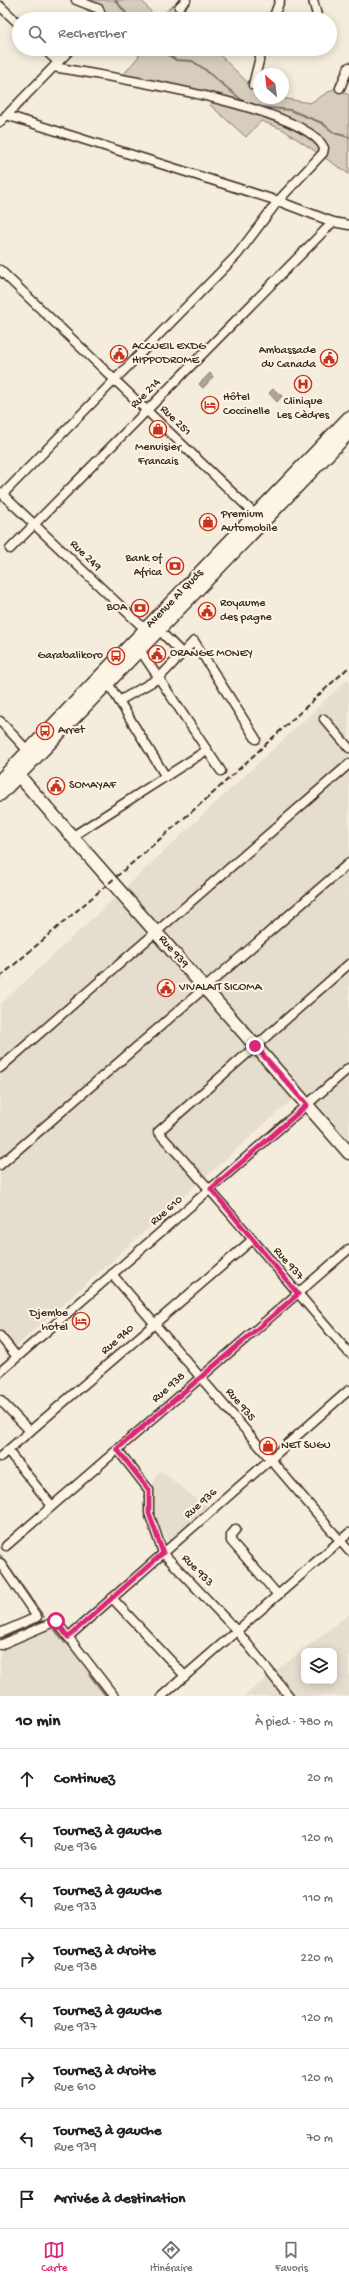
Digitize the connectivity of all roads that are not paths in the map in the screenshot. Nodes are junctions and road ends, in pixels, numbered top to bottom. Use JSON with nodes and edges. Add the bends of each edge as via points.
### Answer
{"nodes":[{"id":1,"x":76,"y":0,"type":"edge"},
{"id":2,"x":186,"y":0,"type":"edge"},
{"id":3,"x":280,"y":0,"type":"edge"},
{"id":4,"x":313,"y":0,"type":"edge"},
{"id":5,"x":0,"y":6,"type":"edge"},
{"id":6,"x":179,"y":7,"type":"dead end"},
{"id":7,"x":101,"y":12,"type":"edge"},
{"id":8,"x":276,"y":12,"type":"edge"},
{"id":9,"x":316,"y":12,"type":"edge"},
{"id":10,"x":12,"y":17,"type":"edge"},
{"id":11,"x":49,"y":56,"type":"edge"},
{"id":12,"x":64,"y":56,"type":"edge"},
{"id":13,"x":260,"y":56,"type":"edge"},
{"id":14,"x":56,"y":65,"type":"junction"},
{"id":15,"x":349,"y":67,"type":"edge"},
{"id":16,"x":257,"y":68,"type":"edge"},
{"id":17,"x":340,"y":88,"type":"dead end"},
{"id":18,"x":6,"y":115,"type":"junction"},
{"id":19,"x":0,"y":122,"type":"edge"},
{"id":20,"x":278,"y":201,"type":"junction"},
{"id":21,"x":333,"y":222,"type":"junction"},
{"id":22,"x":349,"y":225,"type":"edge"},
{"id":23,"x":0,"y":270,"type":"edge"},
{"id":24,"x":115,"y":380,"type":"junction"},
{"id":25,"x":147,"y":410,"type":"junction"},
{"id":26,"x":349,"y":418,"type":"edge"},
{"id":27,"x":349,"y":432,"type":"edge"},
{"id":28,"x":2,"y":493,"type":"edge"},
{"id":29,"x":260,"y":519,"type":"junction"},
{"id":30,"x":34,"y":524,"type":"junction"},
{"id":31,"x":10,"y":549,"type":"dead end"},
{"id":32,"x":153,"y":632,"type":"junction"},
{"id":33,"x":140,"y":650,"type":"junction"},
{"id":34,"x":182,"y":654,"type":"junction"},
{"id":35,"x":159,"y":678,"type":"junction"},
{"id":36,"x":108,"y":683,"type":"junction"},
{"id":37,"x":119,"y":701,"type":"junction"},
{"id":38,"x":324,"y":719,"type":"dead end"},
{"id":39,"x":0,"y":721,"type":"edge"},
{"id":40,"x":256,"y":740,"type":"dead end"},
{"id":41,"x":349,"y":748,"type":"edge"},
{"id":42,"x":207,"y":750,"type":"junction"},
{"id":43,"x":29,"y":752,"type":"junction"},
{"id":44,"x":349,"y":765,"type":"edge"},
{"id":45,"x":220,"y":771,"type":"dead end"},
{"id":46,"x":16,"y":772,"type":"junction"},
{"id":47,"x":166,"y":777,"type":"junction"},
{"id":48,"x":0,"y":781,"type":"edge"},
{"id":49,"x":0,"y":794,"type":"edge"},
{"id":50,"x":73,"y":836,"type":"junction"},
{"id":51,"x":349,"y":864,"type":"edge"},
{"id":52,"x":156,"y":932,"type":"junction"},
{"id":53,"x":349,"y":964,"type":"edge"},
{"id":54,"x":205,"y":988,"type":"junction"},
{"id":55,"x":255,"y":1046,"type":"junction"},
{"id":56,"x":0,"y":1068,"type":"edge"},
{"id":57,"x":349,"y":1068,"type":"edge"},
{"id":58,"x":307,"y":1105,"type":"junction"},
{"id":59,"x":349,"y":1153,"type":"edge"},
{"id":60,"x":0,"y":1165,"type":"edge"},
{"id":61,"x":211,"y":1189,"type":"junction"},
{"id":62,"x":252,"y":1240,"type":"junction"},
{"id":63,"x":349,"y":1249,"type":"edge"},
{"id":64,"x":112,"y":1274,"type":"junction"},
{"id":65,"x":298,"y":1294,"type":"junction"},
{"id":66,"x":155,"y":1324,"type":"junction"},
{"id":67,"x":0,"y":1336,"type":"edge"},
{"id":68,"x":349,"y":1353,"type":"edge"},
{"id":69,"x":17,"y":1357,"type":"junction"},
{"id":70,"x":0,"y":1372,"type":"edge"},
{"id":71,"x":201,"y":1377,"type":"junction"},
{"id":72,"x":349,"y":1390,"type":"edge"},
{"id":73,"x":0,"y":1400,"type":"edge"},
{"id":74,"x":30,"y":1431,"type":"junction"},
{"id":75,"x":117,"y":1449,"type":"junction"},
{"id":76,"x":8,"y":1450,"type":"junction"},
{"id":77,"x":0,"y":1457,"type":"edge"},
{"id":78,"x":270,"y":1459,"type":"junction"},
{"id":79,"x":52,"y":1506,"type":"junction"},
{"id":80,"x":236,"y":1529,"type":"dead end"},
{"id":81,"x":349,"y":1534,"type":"edge"},
{"id":82,"x":341,"y":1540,"type":"junction"},
{"id":83,"x":6,"y":1546,"type":"dead end"},
{"id":84,"x":349,"y":1551,"type":"edge"},
{"id":85,"x":163,"y":1553,"type":"junction"},
{"id":86,"x":0,"y":1563,"type":"edge"},
{"id":87,"x":278,"y":1596,"type":"junction"},
{"id":88,"x":112,"y":1598,"type":"junction"},
{"id":89,"x":237,"y":1631,"type":"junction"},
{"id":90,"x":0,"y":1632,"type":"edge"},
{"id":91,"x":68,"y":1637,"type":"junction"},
{"id":92,"x":0,"y":1645,"type":"edge"},
{"id":93,"x":185,"y":1676,"type":"junction"},
{"id":94,"x":114,"y":1696,"type":"edge"},
{"id":95,"x":162,"y":1696,"type":"edge"},
{"id":96,"x":289,"y":1696,"type":"edge"}],
"edges":[{"from":1,"to":7,"type":"street"},
{"from":2,"to":6,"type":"street"},
{"from":3,"to":8,"type":"street"},
{"from":4,"to":9,"type":"street"},
{"from":5,"to":10,"type":"street"},
{"from":11,"to":14,"type":"street"},
{"from":12,"to":14,"type":"street"},
{"from":13,"to":16,"type":"street"},
{"from":14,"to":18,"type":"street"},
{"from":14,"to":20,"type":"street","via":[[255,108],[311,134],[322,145],[323,153]]},
{"from":15,"to":17,"type":"street"},
{"from":18,"to":19,"type":"street"},
{"from":18,"to":20,"type":"street"},
{"from":20,"to":21,"type":"street"},
{"from":20,"to":24,"type":"street","via":[[237,255]]},
{"from":21,"to":22,"type":"street"},
{"from":21,"to":25,"type":"street","name":"Rue 214"},
{"from":23,"to":24,"type":"street","name":"Rue 251"},
{"from":24,"to":25,"type":"street","name":"Rue 251"},
{"from":24,"to":28,"type":"street"},
{"from":25,"to":29,"type":"street","name":"Rue 251"},
{"from":25,"to":30,"type":"street","name":"Rue 214"},
{"from":26,"to":29,"type":"main road","name":"Avenue Al Quds"},
{"from":27,"to":29,"type":"main road","name":"Avenue Al Quds"},
{"from":28,"to":30,"type":"street","name":"Rue 249"},
{"from":29,"to":32,"type":"main road","name":"Avenue Al Quds"},
{"from":30,"to":31,"type":"street","name":"Rue 214"},
{"from":30,"to":32,"type":"street","name":"Rue 249"},
{"from":32,"to":33,"type":"main road","name":"Avenue Al Quds"},
{"from":32,"to":34,"type":"street","name":"Rue 249"},
{"from":32,"to":43,"type":"main road","name":"Avenue Al Quds"},
{"from":33,"to":35,"type":"street"},
{"from":33,"to":36,"type":"main road","name":"Avenue Al Quds"},
{"from":34,"to":35,"type":"street"},
{"from":34,"to":40,"type":"street","via":[[194,641]]},
{"from":35,"to":37,"type":"street"},
{"from":35,"to":42,"type":"street"},
{"from":36,"to":37,"type":"street"},
{"from":36,"to":46,"type":"main road","name":"Avenue Al Quds"},
{"from":37,"to":47,"type":"street"},
{"from":38,"to":41,"type":"street"},
{"from":39,"to":43,"type":"street"},
{"from":42,"to":45,"type":"street"},
{"from":42,"to":47,"type":"street"},
{"from":43,"to":46,"type":"main road","name":"Avenue Al Quds"},
{"from":44,"to":52,"type":"street"},
{"from":46,"to":48,"type":"main road","name":"Avenue Al Quds"},
{"from":46,"to":49,"type":"main road","name":"Avenue Al Quds"},
{"from":46,"to":50,"type":"main road","name":"Rue 939"},
{"from":47,"to":50,"type":"street"},
{"from":50,"to":52,"type":"main road","name":"Rue 939"},
{"from":51,"to":54,"type":"street"},
{"from":52,"to":54,"type":"main road","name":"Rue 939"},
{"from":52,"to":56,"type":"street"},
{"from":53,"to":55,"type":"street"},
{"from":54,"to":55,"type":"main road","name":"Rue 939"},
{"from":54,"to":60,"type":"street"},
{"from":55,"to":58,"type":"main road","name":"Rue 939"},
{"from":55,"to":61,"type":"street","name":"Rue 937","via":[[158,1132]]},
{"from":57,"to":58,"type":"street","name":"Rue 610"},
{"from":58,"to":59,"type":"main road","name":"Rue 939"},
{"from":58,"to":61,"type":"street","name":"Rue 610"},
{"from":61,"to":62,"type":"street","name":"Rue 937"},
{"from":61,"to":64,"type":"street","name":"Rue 610"},
{"from":62,"to":65,"type":"street","name":"Rue 937"},
{"from":62,"to":66,"type":"street","name":"Rue 940"},
{"from":63,"to":65,"type":"street","name":"Rue 938"},
{"from":64,"to":66,"type":"street","name":"Rue 935"},
{"from":64,"to":69,"type":"street","name":"Rue 610"},
{"from":65,"to":68,"type":"street","name":"Rue 937"},
{"from":65,"to":71,"type":"street","name":"Rue 938"},
{"from":66,"to":71,"type":"street","name":"Rue 935"},
{"from":66,"to":74,"type":"street","name":"Rue 940"},
{"from":67,"to":69,"type":"street"},
{"from":69,"to":70,"type":"street","name":"Rue 610"},
{"from":71,"to":75,"type":"street","name":"Rue 938"},
{"from":71,"to":78,"type":"street","name":"Rue 935"},
{"from":72,"to":78,"type":"street","name":"Rue 936"},
{"from":73,"to":74,"type":"street"},
{"from":74,"to":76,"type":"street","name":"Rue 940"},
{"from":75,"to":79,"type":"street","name":"Rue 938"},
{"from":75,"to":85,"type":"street","name":"Rue 933","via":[[149,1490],[149,1513]]},
{"from":76,"to":77,"type":"street","name":"Rue 940"},
{"from":76,"to":79,"type":"street"},
{"from":78,"to":82,"type":"street","name":"Rue 935"},
{"from":78,"to":85,"type":"street","name":"Rue 936"},
{"from":79,"to":83,"type":"street","name":"Rue 938"},
{"from":80,"to":87,"type":"street","via":[[230,1541]]},
{"from":81,"to":82,"type":"street"},
{"from":82,"to":84,"type":"street","name":"Rue 935"},
{"from":82,"to":87,"type":"street"},
{"from":85,"to":88,"type":"street","name":"Rue 936"},
{"from":85,"to":89,"type":"street","name":"Rue 933"},
{"from":86,"to":90,"type":"street","via":[[37,1617]]},
{"from":87,"to":89,"type":"street"},
{"from":88,"to":91,"type":"street","name":"Rue 936"},
{"from":88,"to":93,"type":"street"},
{"from":89,"to":93,"type":"street"},
{"from":89,"to":96,"type":"street","name":"Rue 933"},
{"from":91,"to":92,"type":"street","via":[[56,1621]]},
{"from":91,"to":94,"type":"street"},
{"from":93,"to":95,"type":"street"}]}
